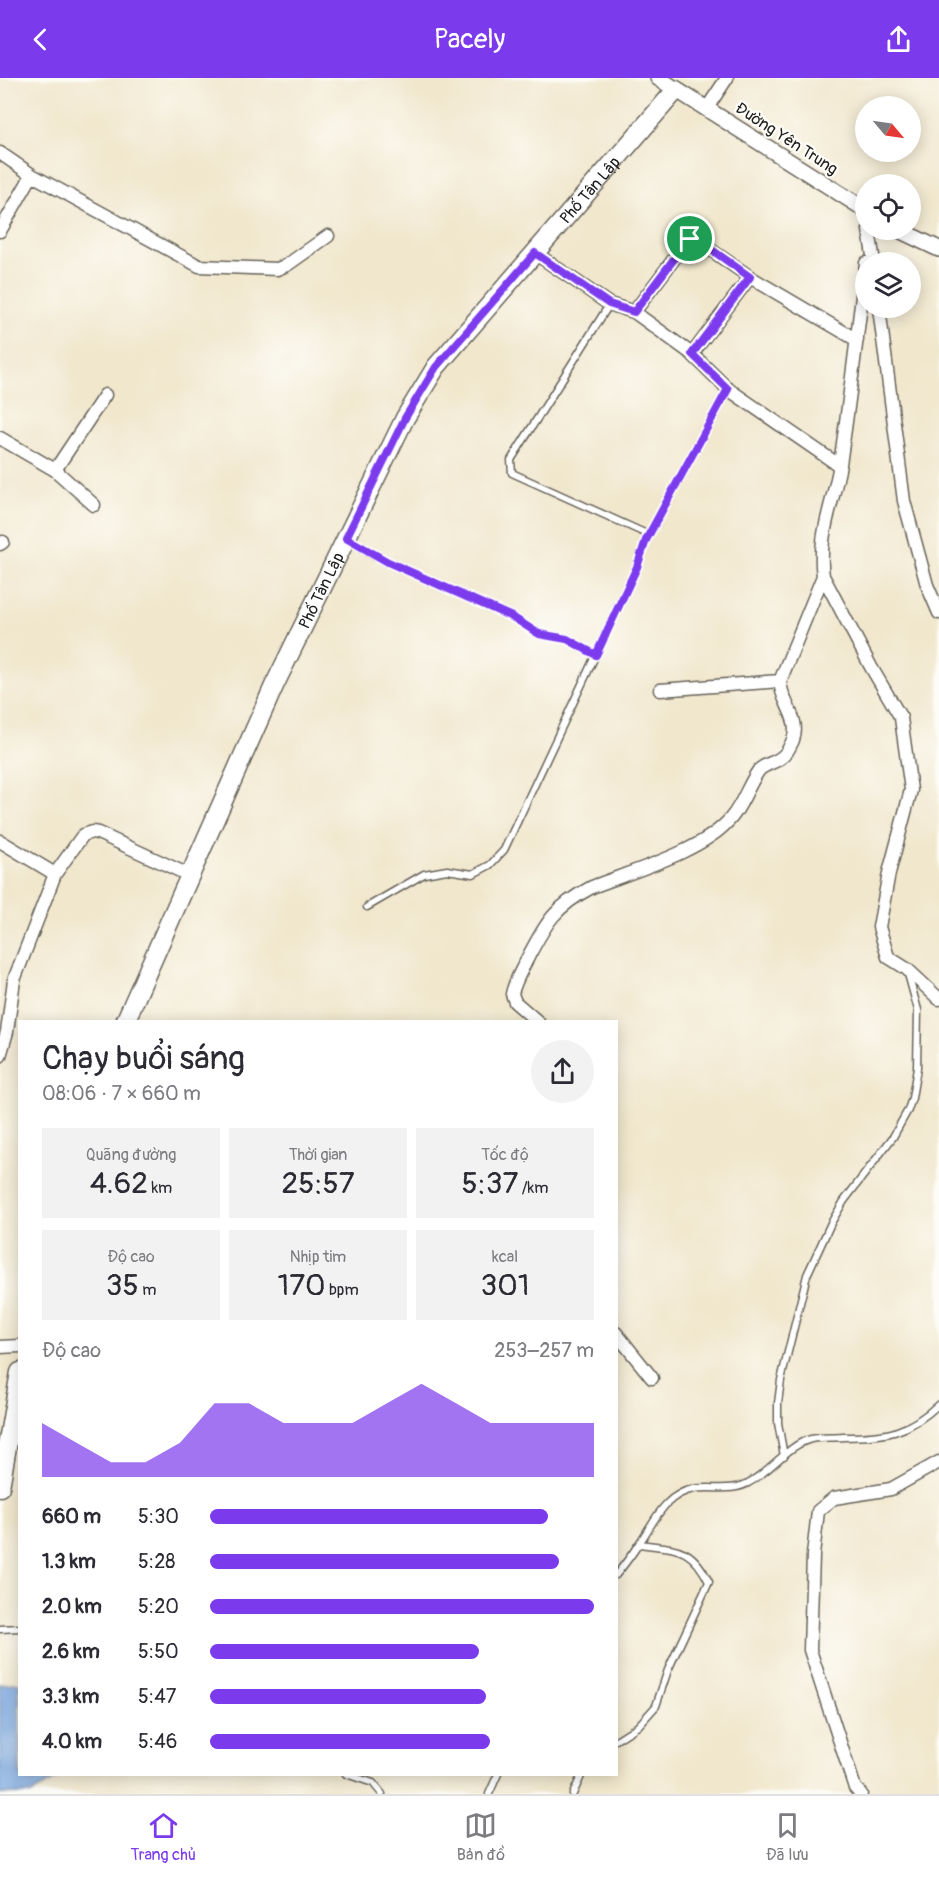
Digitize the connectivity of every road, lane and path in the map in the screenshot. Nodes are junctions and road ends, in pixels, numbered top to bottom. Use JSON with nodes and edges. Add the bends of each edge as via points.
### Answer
{"nodes":[{"id":1,"x":658,"y":78,"type":"edge"},
{"id":2,"x":727,"y":78,"type":"edge"},
{"id":3,"x":676,"y":90,"type":"junction"},
{"id":4,"x":707,"y":108,"type":"junction"},
{"id":5,"x":0,"y":153,"type":"edge"},
{"id":6,"x":32,"y":175,"type":"junction"},
{"id":7,"x":855,"y":203,"type":"edge"},
{"id":8,"x":0,"y":231,"type":"edge"},
{"id":9,"x":328,"y":236,"type":"dead end"},
{"id":10,"x":920,"y":240,"type":"edge"},
{"id":11,"x":939,"y":249,"type":"edge"},
{"id":12,"x":535,"y":253,"type":"junction"},
{"id":13,"x":750,"y":277,"type":"junction"},
{"id":14,"x":609,"y":304,"type":"junction"},
{"id":15,"x":634,"y":312,"type":"junction"},
{"id":16,"x":860,"y":318,"type":"edge"},
{"id":17,"x":880,"y":318,"type":"edge"},
{"id":18,"x":857,"y":340,"type":"junction"},
{"id":19,"x":692,"y":354,"type":"junction"},
{"id":20,"x":728,"y":389,"type":"junction"},
{"id":21,"x":105,"y":395,"type":"dead end"},
{"id":22,"x":0,"y":438,"type":"edge"},
{"id":23,"x":840,"y":466,"type":"junction"},
{"id":24,"x":55,"y":470,"type":"junction"},
{"id":25,"x":94,"y":505,"type":"dead end"},
{"id":26,"x":649,"y":535,"type":"junction"},
{"id":27,"x":346,"y":538,"type":"junction"},
{"id":28,"x":823,"y":576,"type":"junction"},
{"id":29,"x":939,"y":613,"type":"edge"},
{"id":30,"x":596,"y":655,"type":"junction"},
{"id":31,"x":780,"y":681,"type":"junction"},
{"id":32,"x":660,"y":690,"type":"dead end"},
{"id":33,"x":0,"y":841,"type":"edge"},
{"id":34,"x":56,"y":874,"type":"junction"},
{"id":35,"x":191,"y":876,"type":"junction"},
{"id":36,"x":367,"y":907,"type":"dead end"},
{"id":37,"x":907,"y":969,"type":"junction"},
{"id":38,"x":939,"y":999,"type":"edge"},
{"id":39,"x":126,"y":1020,"type":"edge"},
{"id":40,"x":536,"y":1020,"type":"edge"},
{"id":41,"x":0,"y":1056,"type":"edge"},
{"id":42,"x":618,"y":1336,"type":"edge"},
{"id":43,"x":18,"y":1346,"type":"edge"},
{"id":44,"x":0,"y":1347,"type":"edge"},
{"id":45,"x":652,"y":1378,"type":"dead end"},
{"id":46,"x":18,"y":1383,"type":"edge"},
{"id":47,"x":939,"y":1404,"type":"edge"},
{"id":48,"x":784,"y":1456,"type":"junction"},
{"id":49,"x":939,"y":1462,"type":"edge"},
{"id":50,"x":2,"y":1467,"type":"edge"},
{"id":51,"x":0,"y":1487,"type":"edge"},
{"id":52,"x":639,"y":1544,"type":"junction"},
{"id":53,"x":618,"y":1572,"type":"edge"},
{"id":54,"x":18,"y":1628,"type":"edge"},
{"id":55,"x":0,"y":1629,"type":"edge"},
{"id":56,"x":618,"y":1739,"type":"edge"},
{"id":57,"x":352,"y":1776,"type":"edge"},
{"id":58,"x":497,"y":1776,"type":"edge"},
{"id":59,"x":581,"y":1776,"type":"edge"},
{"id":60,"x":382,"y":1794,"type":"edge"},
{"id":61,"x":489,"y":1794,"type":"edge"},
{"id":62,"x":573,"y":1794,"type":"edge"},
{"id":63,"x":861,"y":1794,"type":"edge"}],
"edges":[{"from":1,"to":3,"type":"street","name":"Đường Yên Trung"},
{"from":2,"to":4,"type":"street"},
{"from":3,"to":4,"type":"street","name":"Đường Yên Trung"},
{"from":3,"to":12,"type":"main road","name":"Phố Tân Lập"},
{"from":4,"to":7,"type":"street","name":"Đường Yên Trung"},
{"from":5,"to":6,"type":"street"},
{"from":6,"to":8,"type":"street"},
{"from":6,"to":9,"type":"street","via":[[199,266],[277,269]]},
{"from":10,"to":11,"type":"street"},
{"from":12,"to":14,"type":"street"},
{"from":12,"to":27,"type":"main road","name":"Phố Tân Lập","via":[[436,367],[405,418]]},
{"from":13,"to":15,"type":"street","via":[[699,240],[690,239]]},
{"from":13,"to":18,"type":"street"},
{"from":13,"to":19,"type":"street"},
{"from":14,"to":15,"type":"street"},
{"from":14,"to":26,"type":"lane","via":[[511,460],[512,473]]},
{"from":15,"to":19,"type":"street"},
{"from":16,"to":18,"type":"street"},
{"from":17,"to":29,"type":"street","via":[[904,501],[927,585]]},
{"from":18,"to":23,"type":"street"},
{"from":19,"to":20,"type":"street"},
{"from":20,"to":23,"type":"street"},
{"from":20,"to":26,"type":"lane"},
{"from":21,"to":24,"type":"street"},
{"from":22,"to":24,"type":"street"},
{"from":23,"to":28,"type":"street","via":[[822,546]]},
{"from":24,"to":25,"type":"street"},
{"from":26,"to":30,"type":"lane"},
{"from":27,"to":30,"type":"lane","via":[[388,562],[514,618],[539,634],[567,639]]},
{"from":27,"to":35,"type":"main road","name":"Phố Tân Lập","via":[[274,686]]},
{"from":28,"to":31,"type":"street"},
{"from":28,"to":37,"type":"street","via":[[902,718],[911,790],[879,927],[888,957]]},
{"from":30,"to":36,"type":"lane","via":[[504,850],[490,865],[473,874],[447,870],[424,874]]},
{"from":31,"to":32,"type":"street"},
{"from":31,"to":40,"type":"street","via":[[782,696],[795,722],[795,735],[785,755],[759,770],[724,826],[693,847],[579,893],[549,918],[512,994],[515,1002]]},
{"from":33,"to":34,"type":"street"},
{"from":34,"to":35,"type":"street","via":[[83,835],[92,832]]},
{"from":34,"to":41,"type":"street","via":[[14,980]]},
{"from":35,"to":39,"type":"main road","name":"Phố Tân Lập"},
{"from":37,"to":38,"type":"street"},
{"from":37,"to":48,"type":"lane","via":[[918,1010],[912,1098],[893,1137],[831,1222],[807,1275],[778,1403]]},
{"from":42,"to":45,"type":"street"},
{"from":43,"to":44,"type":"street"},
{"from":46,"to":50,"type":"main road"},
{"from":47,"to":48,"type":"lane","via":[[900,1432],[808,1440]]},
{"from":48,"to":52,"type":"lane","via":[[742,1486],[695,1489],[674,1497],[655,1516]]},
{"from":49,"to":63,"type":"street","via":[[891,1489],[834,1498],[818,1511],[810,1650],[855,1788]]},
{"from":50,"to":51,"type":"main road"},
{"from":52,"to":53,"type":"lane"},
{"from":52,"to":56,"type":"lane","via":[[682,1550],[700,1564],[709,1582],[668,1670],[656,1706],[638,1726]]},
{"from":54,"to":55,"type":"lane"},
{"from":57,"to":60,"type":"lane","via":[[373,1783]]},
{"from":58,"to":61,"type":"lane"},
{"from":59,"to":62,"type":"lane"}]}
